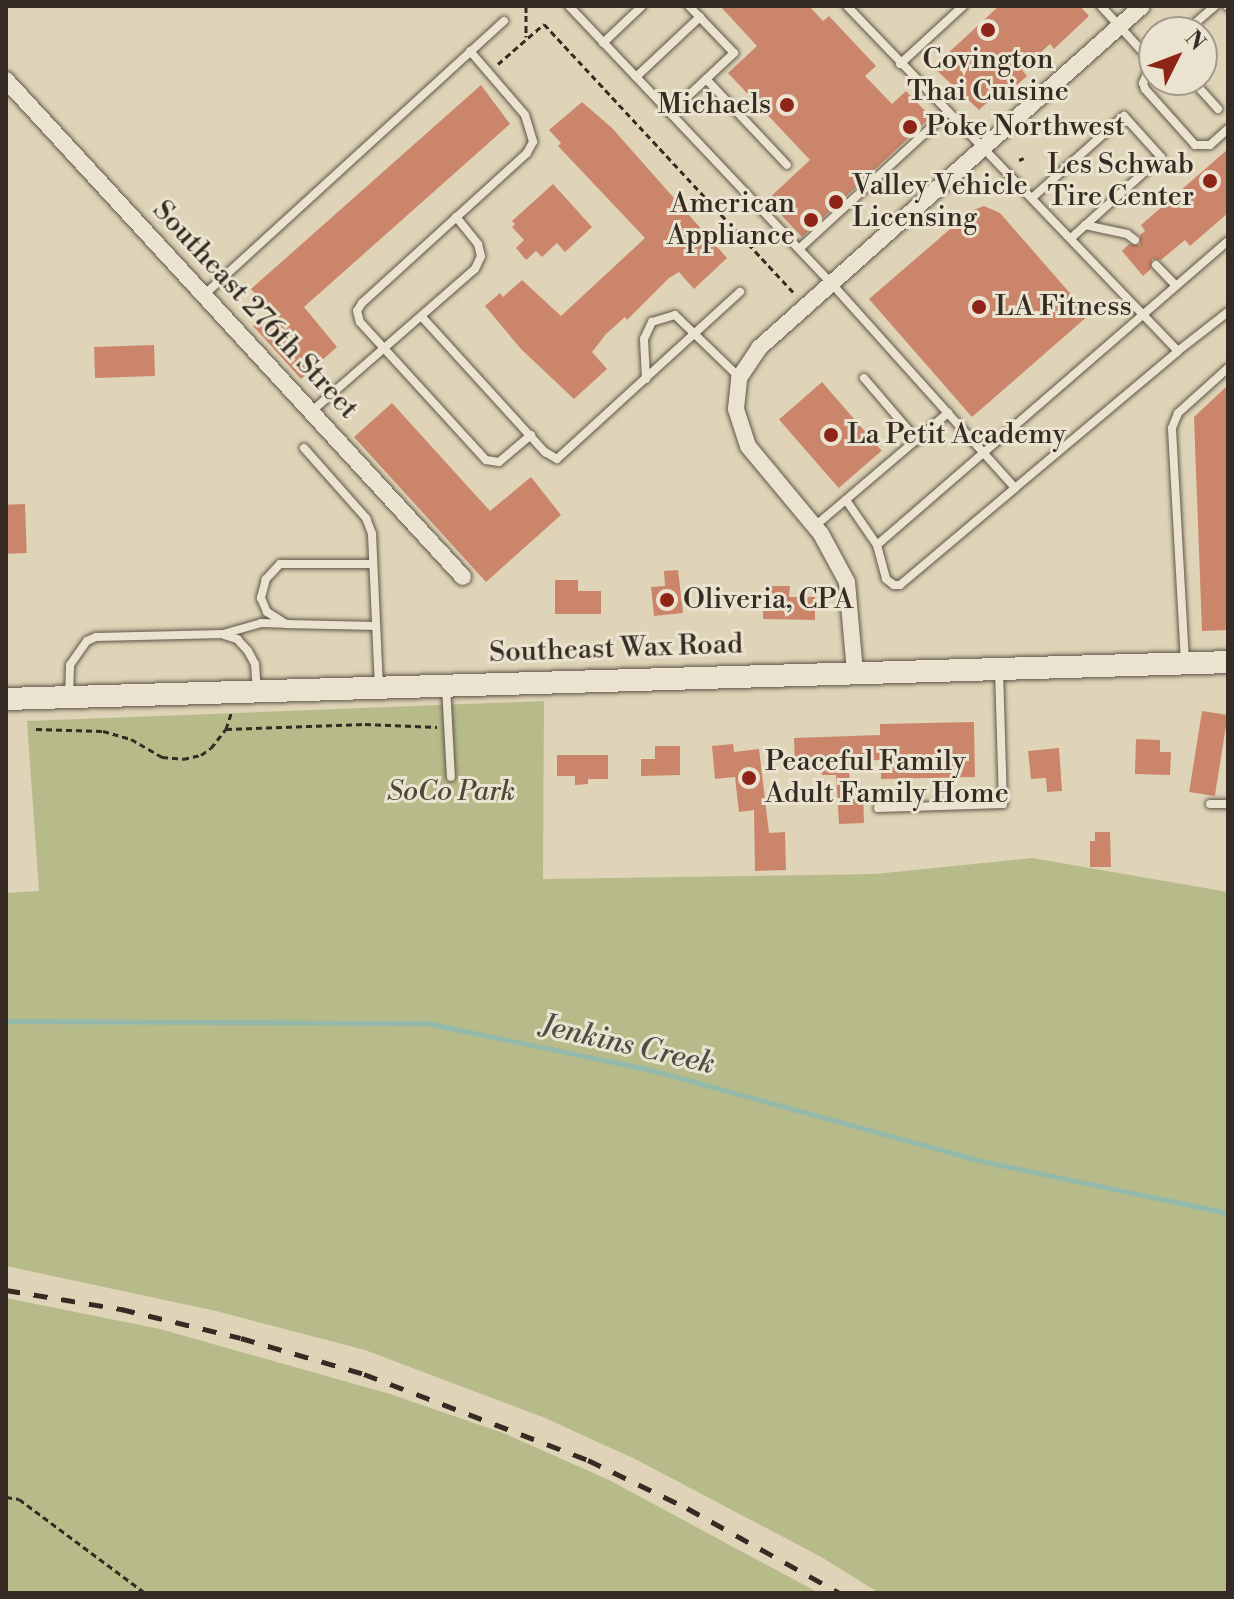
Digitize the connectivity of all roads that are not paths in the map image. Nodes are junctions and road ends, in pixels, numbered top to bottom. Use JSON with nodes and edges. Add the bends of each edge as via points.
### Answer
{"nodes":[{"id":1,"x":569,"y":6,"type":"edge"},
{"id":2,"x":642,"y":6,"type":"edge"},
{"id":3,"x":689,"y":6,"type":"edge"},
{"id":4,"x":847,"y":6,"type":"edge"},
{"id":5,"x":963,"y":6,"type":"edge"},
{"id":6,"x":1101,"y":6,"type":"edge"},
{"id":7,"x":1142,"y":6,"type":"edge"},
{"id":8,"x":700,"y":17,"type":"junction"},
{"id":9,"x":504,"y":21,"type":"dead end"},
{"id":10,"x":1120,"y":26,"type":"junction"},
{"id":11,"x":603,"y":43,"type":"junction"},
{"id":12,"x":1138,"y":45,"type":"edge"},
{"id":13,"x":470,"y":51,"type":"junction"},
{"id":14,"x":900,"y":64,"type":"junction"},
{"id":15,"x":636,"y":77,"type":"junction"},
{"id":16,"x":706,"y":79,"type":"junction"},
{"id":17,"x":6,"y":80,"type":"edge"},
{"id":18,"x":1151,"y":96,"type":"edge"},
{"id":19,"x":1206,"y":96,"type":"edge"},
{"id":20,"x":1218,"y":109,"type":"dead end"},
{"id":21,"x":948,"y":112,"type":"junction"},
{"id":22,"x":670,"y":113,"type":"junction"},
{"id":23,"x":1228,"y":129,"type":"edge"},
{"id":24,"x":987,"y":148,"type":"junction"},
{"id":25,"x":787,"y":165,"type":"dead end"},
{"id":26,"x":1033,"y":197,"type":"junction"},
{"id":27,"x":456,"y":217,"type":"junction"},
{"id":28,"x":1085,"y":225,"type":"junction"},
{"id":29,"x":1071,"y":238,"type":"junction"},
{"id":30,"x":1135,"y":240,"type":"dead end"},
{"id":31,"x":1228,"y":241,"type":"edge"},
{"id":32,"x":799,"y":249,"type":"junction"},
{"id":33,"x":1156,"y":265,"type":"dead end"},
{"id":34,"x":832,"y":284,"type":"junction"},
{"id":35,"x":1176,"y":286,"type":"junction"},
{"id":36,"x":740,"y":292,"type":"dead end"},
{"id":37,"x":205,"y":294,"type":"junction"},
{"id":38,"x":1228,"y":312,"type":"edge"},
{"id":39,"x":1143,"y":315,"type":"junction"},
{"id":40,"x":422,"y":317,"type":"junction"},
{"id":41,"x":695,"y":334,"type":"junction"},
{"id":42,"x":384,"y":350,"type":"junction"},
{"id":43,"x":1178,"y":351,"type":"junction"},
{"id":44,"x":1228,"y":368,"type":"edge"},
{"id":45,"x":864,"y":378,"type":"dead end"},
{"id":46,"x":646,"y":379,"type":"junction"},
{"id":47,"x":738,"y":383,"type":"junction"},
{"id":48,"x":312,"y":411,"type":"junction"},
{"id":49,"x":948,"y":413,"type":"junction"},
{"id":50,"x":531,"y":435,"type":"junction"},
{"id":51,"x":917,"y":440,"type":"junction"},
{"id":52,"x":304,"y":448,"type":"dead end"},
{"id":53,"x":983,"y":452,"type":"junction"},
{"id":54,"x":1015,"y":488,"type":"junction"},
{"id":55,"x":846,"y":500,"type":"junction"},
{"id":56,"x":815,"y":526,"type":"junction"},
{"id":57,"x":877,"y":545,"type":"junction"},
{"id":58,"x":372,"y":564,"type":"junction"},
{"id":59,"x":463,"y":577,"type":"dead end"},
{"id":60,"x":286,"y":624,"type":"junction"},
{"id":61,"x":376,"y":626,"type":"junction"},
{"id":62,"x":223,"y":634,"type":"junction"},
{"id":63,"x":1228,"y":662,"type":"edge"},
{"id":64,"x":1185,"y":663,"type":"junction"},
{"id":65,"x":999,"y":668,"type":"junction"},
{"id":66,"x":855,"y":672,"type":"junction"},
{"id":67,"x":446,"y":685,"type":"junction"},
{"id":68,"x":379,"y":687,"type":"junction"},
{"id":69,"x":257,"y":691,"type":"junction"},
{"id":70,"x":69,"y":697,"type":"junction"},
{"id":71,"x":6,"y":699,"type":"edge"},
{"id":72,"x":451,"y":777,"type":"dead end"},
{"id":73,"x":1210,"y":804,"type":"dead end"},
{"id":74,"x":1228,"y":804,"type":"edge"},
{"id":75,"x":878,"y":808,"type":"dead end"}],
"edges":[{"from":1,"to":11,"type":"lane"},
{"from":2,"to":11,"type":"lane"},
{"from":3,"to":8,"type":"lane"},
{"from":4,"to":14,"type":"lane"},
{"from":5,"to":14,"type":"lane"},
{"from":6,"to":10,"type":"lane"},
{"from":7,"to":10,"type":"street"},
{"from":8,"to":15,"type":"lane"},
{"from":8,"to":16,"type":"lane","via":[[734,53]]},
{"from":9,"to":13,"type":"lane"},
{"from":10,"to":12,"type":"lane"},
{"from":10,"to":24,"type":"street"},
{"from":11,"to":15,"type":"lane"},
{"from":13,"to":27,"type":"lane","via":[[525,115],[533,142]]},
{"from":13,"to":37,"type":"lane"},
{"from":14,"to":21,"type":"lane"},
{"from":15,"to":22,"type":"lane"},
{"from":16,"to":22,"type":"lane"},
{"from":16,"to":25,"type":"lane"},
{"from":17,"to":37,"type":"street","name":"Southeast 276th Street"},
{"from":18,"to":23,"type":"lane","via":[[1195,145],[1210,145]]},
{"from":19,"to":20,"type":"lane"},
{"from":21,"to":24,"type":"lane"},
{"from":21,"to":32,"type":"lane"},
{"from":22,"to":32,"type":"lane"},
{"from":24,"to":26,"type":"lane"},
{"from":24,"to":34,"type":"street"},
{"from":26,"to":28,"type":"lane","via":[[1124,116],[1161,157]]},
{"from":26,"to":29,"type":"lane"},
{"from":27,"to":40,"type":"lane","via":[[481,256],[475,269]]},
{"from":27,"to":42,"type":"lane","via":[[357,311]]},
{"from":28,"to":29,"type":"lane"},
{"from":28,"to":30,"type":"lane"},
{"from":29,"to":39,"type":"lane"},
{"from":31,"to":35,"type":"lane"},
{"from":32,"to":34,"type":"lane"},
{"from":33,"to":35,"type":"lane"},
{"from":34,"to":47,"type":"street","via":[[759,348]]},
{"from":34,"to":49,"type":"lane"},
{"from":35,"to":39,"type":"lane"},
{"from":36,"to":41,"type":"lane"},
{"from":37,"to":48,"type":"street","name":"Southeast 276th Street"},
{"from":38,"to":43,"type":"lane"},
{"from":39,"to":43,"type":"lane"},
{"from":39,"to":53,"type":"lane"},
{"from":40,"to":42,"type":"lane"},
{"from":40,"to":50,"type":"lane"},
{"from":41,"to":46,"type":"lane"},
{"from":41,"to":46,"type":"lane","via":[[675,315],[652,322],[644,339]]},
{"from":41,"to":47,"type":"lane"},
{"from":42,"to":48,"type":"lane"},
{"from":42,"to":50,"type":"lane","via":[[493,464]]},
{"from":43,"to":54,"type":"lane"},
{"from":44,"to":64,"type":"lane","via":[[1178,413],[1172,428]]},
{"from":45,"to":51,"type":"lane"},
{"from":46,"to":50,"type":"lane","via":[[564,457],[552,458]]},
{"from":47,"to":56,"type":"street","via":[[739,427],[748,446]]},
{"from":48,"to":59,"type":"street","name":"Southeast 276th Street"},
{"from":49,"to":51,"type":"lane"},
{"from":49,"to":53,"type":"lane"},
{"from":51,"to":55,"type":"lane"},
{"from":52,"to":58,"type":"lane","via":[[366,518]]},
{"from":53,"to":54,"type":"lane"},
{"from":53,"to":57,"type":"lane"},
{"from":54,"to":57,"type":"lane","via":[[900,585],[886,579]]},
{"from":55,"to":56,"type":"lane"},
{"from":55,"to":57,"type":"lane"},
{"from":56,"to":66,"type":"street","via":[[847,582]]},
{"from":58,"to":60,"type":"lane","via":[[280,564],[266,579],[261,598],[267,612]]},
{"from":58,"to":61,"type":"lane"},
{"from":60,"to":61,"type":"lane"},
{"from":60,"to":62,"type":"lane","via":[[261,623]]},
{"from":61,"to":68,"type":"lane"},
{"from":62,"to":69,"type":"lane","via":[[248,651]]},
{"from":62,"to":70,"type":"lane","via":[[96,637],[70,665]]},
{"from":63,"to":64,"type":"street","name":"Southeast Wax Road"},
{"from":64,"to":65,"type":"street","name":"Southeast Wax Road"},
{"from":65,"to":66,"type":"street","name":"Southeast Wax Road"},
{"from":65,"to":75,"type":"lane","via":[[1003,804]]},
{"from":66,"to":67,"type":"street","name":"Southeast Wax Road"},
{"from":67,"to":68,"type":"street","name":"Southeast Wax Road"},
{"from":67,"to":72,"type":"lane"},
{"from":68,"to":69,"type":"street","name":"Southeast Wax Road"},
{"from":69,"to":70,"type":"street","name":"Southeast Wax Road"},
{"from":70,"to":71,"type":"street","name":"Southeast Wax Road"},
{"from":73,"to":74,"type":"lane"}]}
